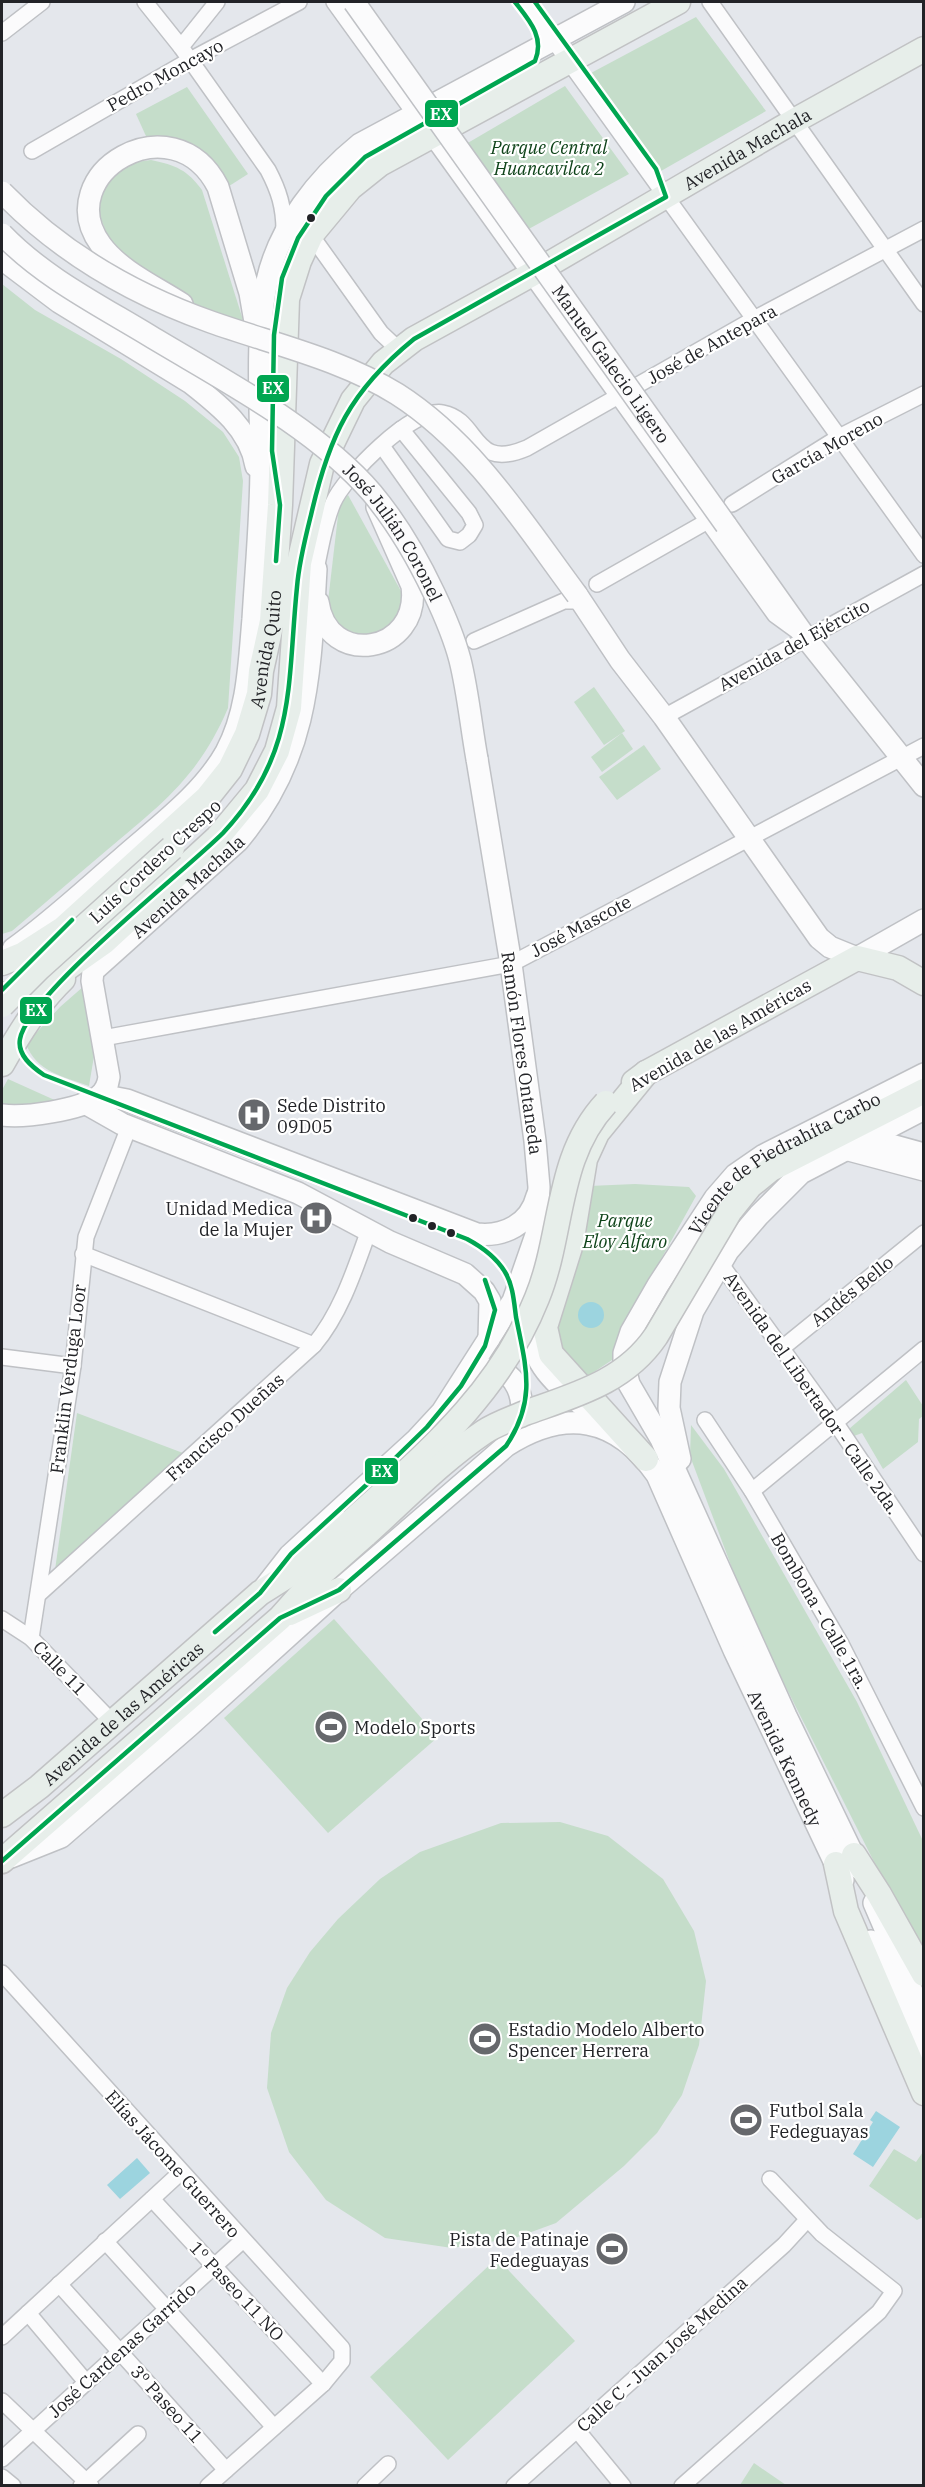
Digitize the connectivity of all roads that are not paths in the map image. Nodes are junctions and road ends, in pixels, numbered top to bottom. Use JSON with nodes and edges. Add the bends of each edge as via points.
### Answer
{"nodes":[{"id":1,"x":42,"y":2,"type":"edge"},
{"id":2,"x":145,"y":2,"type":"edge"},
{"id":3,"x":217,"y":2,"type":"edge"},
{"id":4,"x":299,"y":2,"type":"edge"},
{"id":5,"x":334,"y":2,"type":"edge"},
{"id":6,"x":354,"y":2,"type":"edge"},
{"id":7,"x":526,"y":2,"type":"edge"},
{"id":8,"x":624,"y":2,"type":"edge"},
{"id":9,"x":678,"y":2,"type":"edge"},
{"id":10,"x":710,"y":2,"type":"edge"},
{"id":11,"x":2,"y":33,"type":"edge"},
{"id":12,"x":553,"y":39,"type":"junction"},
{"id":13,"x":924,"y":49,"type":"edge"},
{"id":14,"x":185,"y":53,"type":"junction"},
{"id":15,"x":569,"y":62,"type":"junction"},
{"id":16,"x":415,"y":114,"type":"junction"},
{"id":17,"x":794,"y":121,"type":"junction"},
{"id":18,"x":431,"y":136,"type":"junction"},
{"id":19,"x":32,"y":151,"type":"dead end"},
{"id":20,"x":2,"y":192,"type":"edge"},
{"id":21,"x":666,"y":197,"type":"junction"},
{"id":22,"x":924,"y":229,"type":"edge"},
{"id":23,"x":2,"y":234,"type":"edge"},
{"id":24,"x":284,"y":234,"type":"junction"},
{"id":25,"x":311,"y":235,"type":"junction"},
{"id":26,"x":886,"y":250,"type":"junction"},
{"id":27,"x":2,"y":259,"type":"edge"},
{"id":28,"x":532,"y":274,"type":"junction"},
{"id":29,"x":924,"y":304,"type":"edge"},
{"id":30,"x":754,"y":319,"type":"junction"},
{"id":31,"x":208,"y":321,"type":"junction"},
{"id":32,"x":399,"y":350,"type":"junction"},
{"id":33,"x":261,"y":355,"type":"junction"},
{"id":34,"x":924,"y":394,"type":"edge"},
{"id":35,"x":619,"y":396,"type":"junction"},
{"id":36,"x":400,"y":429,"type":"junction"},
{"id":37,"x":839,"y":437,"type":"junction"},
{"id":38,"x":382,"y":446,"type":"junction"},
{"id":39,"x":423,"y":456,"type":"junction"},
{"id":40,"x":403,"y":474,"type":"junction"},
{"id":41,"x":371,"y":493,"type":"junction"},
{"id":42,"x":261,"y":499,"type":"junction"},
{"id":43,"x":732,"y":504,"type":"dead end"},
{"id":44,"x":311,"y":513,"type":"junction"},
{"id":45,"x":716,"y":523,"type":"junction"},
{"id":46,"x":924,"y":555,"type":"edge"},
{"id":47,"x":316,"y":569,"type":"junction"},
{"id":48,"x":924,"y":574,"type":"edge"},
{"id":49,"x":597,"y":584,"type":"dead end"},
{"id":50,"x":579,"y":598,"type":"junction"},
{"id":51,"x":272,"y":621,"type":"junction"},
{"id":52,"x":806,"y":638,"type":"junction"},
{"id":53,"x":474,"y":641,"type":"dead end"},
{"id":54,"x":664,"y":717,"type":"junction"},
{"id":55,"x":924,"y":746,"type":"edge"},
{"id":56,"x":903,"y":758,"type":"junction"},
{"id":57,"x":477,"y":759,"type":"joint"},
{"id":58,"x":924,"y":786,"type":"edge"},
{"id":59,"x":749,"y":836,"type":"junction"},
{"id":60,"x":924,"y":920,"type":"edge"},
{"id":61,"x":104,"y":942,"type":"junction"},
{"id":62,"x":2,"y":956,"type":"edge"},
{"id":63,"x":857,"y":958,"type":"junction"},
{"id":64,"x":2,"y":963,"type":"edge"},
{"id":65,"x":511,"y":964,"type":"junction"},
{"id":66,"x":924,"y":983,"type":"edge"},
{"id":67,"x":2,"y":995,"type":"edge"},
{"id":68,"x":2,"y":1005,"type":"edge"},
{"id":69,"x":103,"y":1038,"type":"junction"},
{"id":70,"x":2,"y":1064,"type":"edge"},
{"id":71,"x":646,"y":1073,"type":"junction"},
{"id":72,"x":924,"y":1074,"type":"edge"},
{"id":73,"x":924,"y":1093,"type":"edge"},
{"id":74,"x":93,"y":1099,"type":"junction"},
{"id":75,"x":924,"y":1109,"type":"edge"},
{"id":76,"x":2,"y":1115,"type":"edge"},
{"id":77,"x":890,"y":1126,"type":"junction"},
{"id":78,"x":129,"y":1127,"type":"junction"},
{"id":79,"x":866,"y":1138,"type":"junction"},
{"id":80,"x":840,"y":1152,"type":"junction"},
{"id":81,"x":924,"y":1154,"type":"edge"},
{"id":82,"x":795,"y":1157,"type":"junction"},
{"id":83,"x":924,"y":1170,"type":"edge"},
{"id":84,"x":539,"y":1187,"type":"junction"},
{"id":85,"x":369,"y":1230,"type":"junction"},
{"id":86,"x":924,"y":1233,"type":"edge"},
{"id":87,"x":83,"y":1254,"type":"junction"},
{"id":88,"x":720,"y":1263,"type":"junction"},
{"id":89,"x":522,"y":1281,"type":"junction"},
{"id":90,"x":489,"y":1339,"type":"junction"},
{"id":91,"x":314,"y":1345,"type":"junction"},
{"id":92,"x":781,"y":1349,"type":"junction"},
{"id":93,"x":924,"y":1349,"type":"edge"},
{"id":94,"x":2,"y":1357,"type":"edge"},
{"id":95,"x":73,"y":1366,"type":"junction"},
{"id":96,"x":461,"y":1385,"type":"junction"},
{"id":97,"x":705,"y":1420,"type":"dead end"},
{"id":98,"x":835,"y":1422,"type":"junction"},
{"id":99,"x":506,"y":1446,"type":"junction"},
{"id":100,"x":638,"y":1452,"type":"junction"},
{"id":101,"x":752,"y":1491,"type":"junction"},
{"id":102,"x":688,"y":1498,"type":"junction"},
{"id":103,"x":359,"y":1528,"type":"junction"},
{"id":104,"x":924,"y":1554,"type":"edge"},
{"id":105,"x":339,"y":1590,"type":"junction"},
{"id":106,"x":40,"y":1593,"type":"junction"},
{"id":107,"x":260,"y":1593,"type":"junction"},
{"id":108,"x":280,"y":1618,"type":"junction"},
{"id":109,"x":2,"y":1619,"type":"edge"},
{"id":110,"x":31,"y":1638,"type":"junction"},
{"id":111,"x":113,"y":1723,"type":"junction"},
{"id":112,"x":128,"y":1765,"type":"junction"},
{"id":113,"x":923,"y":1803,"type":"edge"},
{"id":114,"x":2,"y":1815,"type":"edge"},
{"id":115,"x":3,"y":1860,"type":"edge"},
{"id":116,"x":845,"y":1860,"type":"junction"},
{"id":117,"x":2,"y":1973,"type":"edge"},
{"id":118,"x":904,"y":1973,"type":"edge"},
{"id":119,"x":924,"y":2019,"type":"edge"},
{"id":120,"x":924,"y":2059,"type":"edge"},
{"id":121,"x":924,"y":2093,"type":"edge"},
{"id":122,"x":180,"y":2173,"type":"junction"},
{"id":123,"x":770,"y":2179,"type":"dead end"},
{"id":124,"x":152,"y":2199,"type":"junction"},
{"id":125,"x":807,"y":2220,"type":"junction"},
{"id":126,"x":105,"y":2241,"type":"junction"},
{"id":127,"x":242,"y":2241,"type":"junction"},
{"id":128,"x":214,"y":2267,"type":"junction"},
{"id":129,"x":59,"y":2284,"type":"junction"},
{"id":130,"x":167,"y":2309,"type":"junction"},
{"id":131,"x":28,"y":2313,"type":"junction"},
{"id":132,"x":2,"y":2337,"type":"edge"},
{"id":133,"x":120,"y":2352,"type":"junction"},
{"id":134,"x":86,"y":2382,"type":"junction"},
{"id":135,"x":322,"y":2384,"type":"junction"},
{"id":136,"x":2,"y":2401,"type":"edge"},
{"id":137,"x":274,"y":2427,"type":"junction"},
{"id":138,"x":33,"y":2430,"type":"junction"},
{"id":139,"x":577,"y":2430,"type":"junction"},
{"id":140,"x":138,"y":2434,"type":"dead end"},
{"id":141,"x":2,"y":2459,"type":"edge"},
{"id":142,"x":388,"y":2464,"type":"dead end"},
{"id":143,"x":226,"y":2470,"type":"junction"},
{"id":144,"x":2,"y":2477,"type":"edge"},
{"id":145,"x":86,"y":2484,"type":"edge"},
{"id":146,"x":13,"y":2486,"type":"edge"},
{"id":147,"x":208,"y":2486,"type":"edge"},
{"id":148,"x":365,"y":2486,"type":"edge"},
{"id":149,"x":514,"y":2486,"type":"edge"},
{"id":150,"x":623,"y":2486,"type":"edge"},
{"id":151,"x":682,"y":2486,"type":"edge"}],
"edges":[{"from":1,"to":11,"type":"street"},
{"from":2,"to":14,"type":"street"},
{"from":3,"to":14,"type":"street"},
{"from":4,"to":14,"type":"street","name":"Pedro Moncayo"},
{"from":5,"to":16,"type":"street"},
{"from":6,"to":45,"type":"main road","name":"Manuel Galecio Ligero","bridge":true},
{"from":7,"to":12,"type":"street"},
{"from":8,"to":12,"type":"main road","name":"Avenida Quito"},
{"from":9,"to":15,"type":"main road","name":"Avenida Quito"},
{"from":10,"to":17,"type":"street"},
{"from":12,"to":15,"type":"street"},
{"from":12,"to":16,"type":"main road","name":"Avenida Quito"},
{"from":13,"to":17,"type":"main road","name":"Avenida Machala"},
{"from":14,"to":19,"type":"street","name":"Pedro Moncayo"},
{"from":14,"to":24,"type":"street","via":[[268,170],[279,192]]},
{"from":15,"to":18,"type":"main road","name":"Avenida Quito"},
{"from":15,"to":21,"type":"street"},
{"from":16,"to":24,"type":"main road","name":"Avenida Quito","via":[[348,154],[323,180]]},
{"from":17,"to":21,"type":"main road","name":"Avenida Machala"},
{"from":17,"to":26,"type":"street"},
{"from":18,"to":25,"type":"main road","name":"Avenida Quito","via":[[365,175],[337,201]]},
{"from":18,"to":28,"type":"street","name":"Manuel Galecio Ligero"},
{"from":20,"to":31,"type":"main road","bridge":true,"via":[[48,234],[96,268]]},
{"from":21,"to":28,"type":"main road","name":"Avenida Machala"},
{"from":21,"to":30,"type":"street"},
{"from":22,"to":26,"type":"street","name":"José de Antepara"},
{"from":23,"to":41,"type":"main road","name":"José Julián Coronel","bridge":true,"via":[[48,274],[298,429],[338,460]]},
{"from":24,"to":33,"type":"main road","name":"Avenida Quito","via":[[265,289]]},
{"from":25,"to":32,"type":"street","via":[[381,333]]},
{"from":25,"to":51,"type":"main road","name":"Avenida Quito","via":[[286,299]]},
{"from":26,"to":29,"type":"street"},
{"from":26,"to":30,"type":"street","name":"José de Antepara"},
{"from":27,"to":42,"type":"main road","via":[[59,302],[191,383],[224,410],[244,435],[255,460]]},
{"from":28,"to":32,"type":"main road","name":"Avenida Machala"},
{"from":28,"to":35,"type":"street","name":"Manuel Galecio Ligero"},
{"from":30,"to":35,"type":"street","name":"José de Antepara"},
{"from":30,"to":37,"type":"street"},
{"from":31,"to":33,"type":"main road","bridge":true,"via":[[116,262],[99,243],[90,222],[91,201],[97,181],[118,158],[141,148],[169,149],[187,154],[213,177],[250,293]]},
{"from":31,"to":50,"type":"main road","bridge":true,"via":[[345,369],[418,408],[471,457]]},
{"from":32,"to":44,"type":"main road","name":"Avenida Machala","via":[[364,384],[343,418],[322,464]]},
{"from":33,"to":42,"type":"main road","name":"Avenida Quito"},
{"from":34,"to":37,"type":"street","name":"García Moreno"},
{"from":35,"to":36,"type":"street","name":"José de Antepara","via":[[511,455],[484,448],[464,427],[442,413],[429,414]]},
{"from":35,"to":45,"type":"street","name":"Manuel Galecio Ligero"},
{"from":36,"to":38,"type":"street","name":"José de Antepara"},
{"from":36,"to":39,"type":"street"},
{"from":37,"to":43,"type":"street","name":"García Moreno"},
{"from":37,"to":46,"type":"street"},
{"from":38,"to":40,"type":"street"},
{"from":38,"to":47,"type":"street","name":"José de Antepara","via":[[341,486],[333,501]]},
{"from":39,"to":40,"type":"street"},
{"from":39,"to":40,"type":"street","via":[[469,513],[475,525],[469,536],[460,542],[448,539]]},
{"from":41,"to":47,"type":"main road","bridge":true,"via":[[412,586],[414,600],[406,622],[389,639],[377,644],[354,645],[336,636],[323,621]]},
{"from":41,"to":57,"type":"main road","name":"José Julián Coronel","bridge":true,"via":[[414,553],[443,612],[460,660]]},
{"from":42,"to":62,"type":"main road","name":"Avenida Quito","via":[[248,677],[240,716],[226,751],[208,778],[159,825],[54,917]]},
{"from":44,"to":47,"type":"main road"},
{"from":44,"to":61,"type":"main road","name":"Avenida Machala","via":[[299,563],[289,708],[266,775],[225,830]]},
{"from":45,"to":49,"type":"street"},
{"from":45,"to":52,"type":"main road","name":"Manuel Galecio Ligero"},
{"from":47,"to":69,"type":"main road","name":"Avenida Machala","via":[[304,707],[281,777],[238,841],[93,971]]},
{"from":48,"to":52,"type":"street","name":"Avenida del Ejército"},
{"from":50,"to":53,"type":"street"},
{"from":50,"to":54,"type":"main road"},
{"from":51,"to":64,"type":"main road","name":"Avenida Quito","via":[[253,717],[221,782],[189,816],[64,928]]},
{"from":51,"to":68,"type":"main road","name":"Luís Cordero Crespo","bridge":true,"via":[[273,671],[264,722],[250,759],[227,795]]},
{"from":52,"to":54,"type":"street","name":"Avenida del Ejército"},
{"from":52,"to":56,"type":"main road","name":"Manuel Galecio Ligero"},
{"from":54,"to":59,"type":"main road"},
{"from":55,"to":56,"type":"street","name":"José Mascote"},
{"from":56,"to":58,"type":"main road","name":"Manuel Galecio Ligero"},
{"from":56,"to":59,"type":"street","name":"José Mascote"},
{"from":57,"to":65,"type":"main road","name":"Ramón Flores Ontaneda"},
{"from":59,"to":63,"type":"main road","via":[[819,938]]},
{"from":59,"to":65,"type":"street","name":"José Mascote"},
{"from":60,"to":63,"type":"main road"},
{"from":61,"to":67,"type":"main road","name":"Avenida Machala","via":[[43,985]]},
{"from":61,"to":70,"type":"main road","name":"Luís Cordero Crespo","via":[[57,985],[22,1030]]},
{"from":63,"to":66,"type":"main road","via":[[898,968]]},
{"from":63,"to":71,"type":"main road","name":"Avenida de las Américas"},
{"from":65,"to":69,"type":"street","name":"José Mascote"},
{"from":65,"to":84,"type":"main road","name":"Ramón Flores Ontaneda"},
{"from":69,"to":74,"type":"main road","name":"Avenida Machala","via":[[108,1086]]},
{"from":71,"to":100,"type":"main road","via":[[597,1133],[585,1159],[571,1244],[545,1327],[547,1346],[555,1359]]},
{"from":71,"to":103,"type":"main road","name":"Avenida de las Américas","bridge":true,"via":[[606,1103],[575,1150],[546,1274],[528,1319],[504,1361],[454,1427]]},
{"from":72,"to":102,"type":"main road","name":"Vicente de Piedrahíta Carbo","via":[[764,1155],[735,1175],[715,1197],[637,1321],[624,1353],[629,1384],[661,1439]]},
{"from":73,"to":77,"type":"main road"},
{"from":73,"to":82,"type":"main road","name":"Avenida de las Américas"},
{"from":74,"to":76,"type":"main road","via":[[20,1116]]},
{"from":74,"to":78,"type":"main road"},
{"from":74,"to":84,"type":"main road","via":[[127,1100],[477,1234],[497,1234],[515,1227],[536,1202]]},
{"from":75,"to":77,"type":"main road"},
{"from":77,"to":79,"type":"main road"},
{"from":78,"to":85,"type":"main road","via":[[298,1193]]},
{"from":78,"to":87,"type":"street","name":"Franklin Verduga Loor"},
{"from":79,"to":80,"type":"main road"},
{"from":79,"to":81,"type":"main road"},
{"from":80,"to":82,"type":"main road"},
{"from":80,"to":83,"type":"main road"},
{"from":80,"to":88,"type":"main road","via":[[792,1180]]},
{"from":82,"to":103,"type":"main road","name":"Avenida de las Américas","bridge":true,"via":[[762,1176],[730,1211],[656,1336],[630,1366],[596,1387],[484,1432]]},
{"from":84,"to":89,"type":"main road","name":"Ramón Flores Ontaneda","via":[[536,1235]]},
{"from":85,"to":90,"type":"main road","via":[[475,1281],[490,1301]]},
{"from":85,"to":91,"type":"street","name":"Francisco Dueñas","via":[[332,1320]]},
{"from":86,"to":92,"type":"street","name":"Andés Bello"},
{"from":87,"to":91,"type":"street"},
{"from":87,"to":95,"type":"street","name":"Franklin Verduga Loor"},
{"from":88,"to":92,"type":"street","name":"Avenida del Libertador - Calle 2da."},
{"from":88,"to":102,"type":"main road","via":[[693,1311],[668,1395]]},
{"from":89,"to":90,"type":"main road","name":"Ramón Flores Ontaneda"},
{"from":89,"to":100,"type":"main road","via":[[524,1314],[537,1361],[556,1384]]},
{"from":90,"to":96,"type":"main road"},
{"from":91,"to":106,"type":"street","name":"Francisco Dueñas"},
{"from":92,"to":98,"type":"street","name":"Avenida del Libertador - Calle 2da."},
{"from":93,"to":98,"type":"street"},
{"from":94,"to":95,"type":"street"},
{"from":95,"to":106,"type":"street","name":"Franklin Verduga Loor"},
{"from":96,"to":99,"type":"main road","via":[[478,1371],[493,1368],[514,1381],[522,1399],[523,1419]]},
{"from":96,"to":107,"type":"main road","via":[[423,1432],[290,1555]]},
{"from":97,"to":101,"type":"street","name":"Bombona - Calle 1ra."},
{"from":98,"to":101,"type":"street"},
{"from":98,"to":104,"type":"street","name":"Avenida del Libertador - Calle 2da."},
{"from":99,"to":100,"type":"main road","via":[[538,1429],[570,1422],[601,1428]]},
{"from":99,"to":105,"type":"main road","name":"Avenida de las Américas"},
{"from":100,"to":116,"type":"main road","name":"Avenida Kennedy","via":[[657,1475],[739,1660]]},
{"from":101,"to":113,"type":"street","name":"Bombona - Calle 1ra.","via":[[840,1644]]},
{"from":102,"to":116,"type":"main road","name":"Avenida Kennedy","via":[[786,1716]]},
{"from":103,"to":107,"type":"main road","name":"Avenida de las Américas"},
{"from":103,"to":108,"type":"main road","name":"Avenida de las Américas"},
{"from":105,"to":108,"type":"main road"},
{"from":105,"to":112,"type":"main road","name":"Avenida de las Américas"},
{"from":106,"to":110,"type":"street","name":"Franklin Verduga Loor"},
{"from":107,"to":111,"type":"main road","name":"Avenida de las Américas"},
{"from":108,"to":112,"type":"main road","name":"Avenida de las Américas"},
{"from":109,"to":110,"type":"street","name":"Calle 11"},
{"from":110,"to":111,"type":"street","name":"Calle 11"},
{"from":111,"to":114,"type":"main road","name":"Avenida de las Américas"},
{"from":112,"to":115,"type":"main road","name":"Avenida de las Américas"},
{"from":116,"to":118,"type":"main road","name":"Avenida Kennedy"},
{"from":116,"to":118,"type":"main road","via":[[879,1893]]},
{"from":116,"to":121,"type":"main road","via":[[846,1911]]},
{"from":117,"to":122,"type":"street","name":"Elías Jácome Guerrero"},
{"from":118,"to":119,"type":"main road","name":"Avenida Kennedy"},
{"from":118,"to":120,"type":"main road","name":"Avenida Kennedy"},
{"from":122,"to":124,"type":"street"},
{"from":122,"to":127,"type":"street","name":"Elías Jácome Guerrero"},
{"from":123,"to":125,"type":"street"},
{"from":124,"to":126,"type":"street"},
{"from":124,"to":128,"type":"street","name":"1º Paseo 11 NO"},
{"from":125,"to":139,"type":"street","name":"Calle C - Juan José Medina","via":[[784,2246]]},
{"from":125,"to":151,"type":"street","via":[[894,2291],[879,2312]]},
{"from":126,"to":129,"type":"street"},
{"from":126,"to":130,"type":"street"},
{"from":127,"to":128,"type":"street","name":"José Cardenas Garrido"},
{"from":127,"to":135,"type":"street","name":"Elías Jácome Guerrero","via":[[339,2343],[343,2353],[338,2368]]},
{"from":128,"to":130,"type":"street","name":"José Cardenas Garrido"},
{"from":128,"to":135,"type":"street","name":"1º Paseo 11 NO"},
{"from":129,"to":131,"type":"street"},
{"from":129,"to":133,"type":"street","name":"3º Paseo 11"},
{"from":130,"to":133,"type":"street","name":"José Cardenas Garrido"},
{"from":130,"to":137,"type":"street"},
{"from":131,"to":132,"type":"street"},
{"from":131,"to":134,"type":"street"},
{"from":133,"to":134,"type":"street","name":"José Cardenas Garrido"},
{"from":133,"to":143,"type":"street","name":"3º Paseo 11"},
{"from":134,"to":138,"type":"street","name":"José Cardenas Garrido"},
{"from":135,"to":137,"type":"street"},
{"from":136,"to":138,"type":"street"},
{"from":137,"to":143,"type":"street"},
{"from":138,"to":141,"type":"street","name":"José Cardenas Garrido"},
{"from":138,"to":145,"type":"street"},
{"from":139,"to":149,"type":"street","name":"Calle C - Juan José Medina"},
{"from":139,"to":150,"type":"street"},
{"from":140,"to":145,"type":"street"},
{"from":142,"to":148,"type":"street"},
{"from":143,"to":147,"type":"street"},
{"from":144,"to":146,"type":"street"}]}
